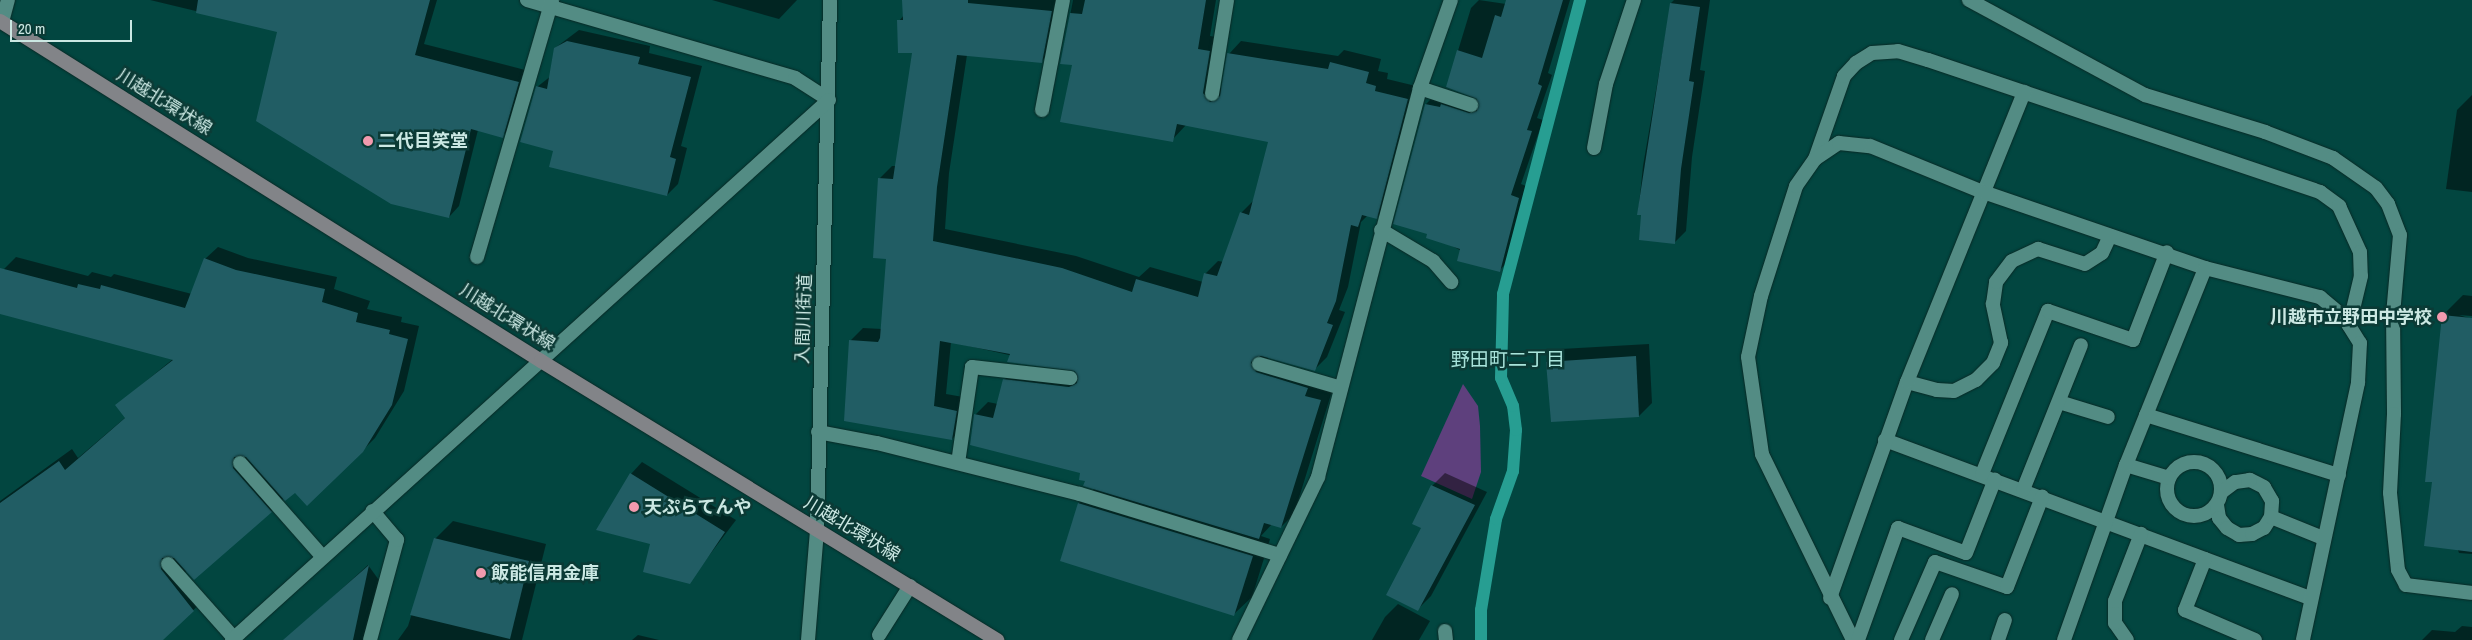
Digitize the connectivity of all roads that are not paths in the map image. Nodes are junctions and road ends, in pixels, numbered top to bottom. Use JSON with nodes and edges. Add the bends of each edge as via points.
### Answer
{"nodes":[{"id":1,"x":8,"y":0,"type":"edge"},
{"id":2,"x":527,"y":0,"type":"edge"},
{"id":3,"x":830,"y":0,"type":"edge"},
{"id":4,"x":1063,"y":0,"type":"edge"},
{"id":5,"x":1227,"y":0,"type":"edge"},
{"id":6,"x":1452,"y":0,"type":"edge"},
{"id":7,"x":1634,"y":0,"type":"edge"},
{"id":8,"x":1969,"y":0,"type":"edge"},
{"id":9,"x":551,"y":3,"type":"edge"},
{"id":10,"x":1,"y":24,"type":"edge"},
{"id":11,"x":1420,"y":88,"type":"junction"},
{"id":12,"x":2024,"y":92,"type":"junction"},
{"id":13,"x":1212,"y":94,"type":"dead end"},
{"id":14,"x":829,"y":100,"type":"junction"},
{"id":15,"x":1471,"y":105,"type":"dead end"},
{"id":16,"x":1042,"y":110,"type":"dead end"},
{"id":17,"x":1594,"y":148,"type":"dead end"},
{"id":18,"x":1815,"y":158,"type":"junction"},
{"id":19,"x":1983,"y":192,"type":"junction"},
{"id":20,"x":1381,"y":230,"type":"junction"},
{"id":21,"x":2110,"y":236,"type":"junction"},
{"id":22,"x":2167,"y":252,"type":"junction"},
{"id":23,"x":477,"y":257,"type":"dead end"},
{"id":24,"x":2205,"y":268,"type":"junction"},
{"id":25,"x":1451,"y":282,"type":"dead end"},
{"id":26,"x":2349,"y":326,"type":"junction"},
{"id":27,"x":2081,"y":346,"type":"dead end"},
{"id":28,"x":541,"y":361,"type":"junction"},
{"id":29,"x":1259,"y":364,"type":"dead end"},
{"id":30,"x":1070,"y":378,"type":"dead end"},
{"id":31,"x":1907,"y":382,"type":"junction"},
{"id":32,"x":1341,"y":388,"type":"junction"},
{"id":33,"x":2058,"y":402,"type":"junction"},
{"id":34,"x":2146,"y":415,"type":"junction"},
{"id":35,"x":2108,"y":417,"type":"dead end"},
{"id":36,"x":818,"y":432,"type":"junction"},
{"id":37,"x":1885,"y":440,"type":"junction"},
{"id":38,"x":958,"y":462,"type":"junction"},
{"id":39,"x":240,"y":463,"type":"dead end"},
{"id":40,"x":2126,"y":465,"type":"junction"},
{"id":41,"x":2339,"y":475,"type":"junction"},
{"id":42,"x":1988,"y":476,"type":"junction"},
{"id":43,"x":2169,"y":478,"type":"junction"},
{"id":44,"x":2023,"y":490,"type":"junction"},
{"id":45,"x":2222,"y":492,"type":"junction"},
{"id":46,"x":2042,"y":497,"type":"junction"},
{"id":47,"x":2217,"y":505,"type":"junction"},
{"id":48,"x":373,"y":511,"type":"junction"},
{"id":49,"x":2272,"y":517,"type":"junction"},
{"id":50,"x":2106,"y":520,"type":"junction"},
{"id":51,"x":817,"y":530,"type":"junction"},
{"id":52,"x":2141,"y":534,"type":"junction"},
{"id":53,"x":2323,"y":538,"type":"junction"},
{"id":54,"x":1280,"y":555,"type":"junction"},
{"id":55,"x":323,"y":558,"type":"junction"},
{"id":56,"x":2205,"y":559,"type":"junction"},
{"id":57,"x":168,"y":564,"type":"dead end"},
{"id":58,"x":910,"y":586,"type":"junction"},
{"id":59,"x":1952,"y":594,"type":"dead end"},
{"id":60,"x":2472,"y":594,"type":"edge"},
{"id":61,"x":1830,"y":598,"type":"junction"},
{"id":62,"x":2310,"y":598,"type":"junction"},
{"id":63,"x":2005,"y":620,"type":"dead end"},
{"id":64,"x":878,"y":635,"type":"dead end"},
{"id":65,"x":233,"y":639,"type":"edge"},
{"id":66,"x":370,"y":640,"type":"edge"},
{"id":67,"x":808,"y":640,"type":"edge"},
{"id":68,"x":997,"y":640,"type":"edge"},
{"id":69,"x":1240,"y":640,"type":"edge"},
{"id":70,"x":1853,"y":640,"type":"edge"},
{"id":71,"x":1858,"y":640,"type":"edge"},
{"id":72,"x":1901,"y":640,"type":"edge"},
{"id":73,"x":1932,"y":640,"type":"edge"},
{"id":74,"x":1998,"y":640,"type":"edge"},
{"id":75,"x":2064,"y":640,"type":"edge"},
{"id":76,"x":2127,"y":640,"type":"edge"},
{"id":77,"x":2255,"y":640,"type":"edge"},
{"id":78,"x":2303,"y":640,"type":"edge"}],
"edges":[{"from":1,"to":10,"type":"street"},
{"from":2,"to":9,"type":"street"},
{"from":3,"to":14,"type":"street","name":"入間川街道"},
{"from":4,"to":16,"type":"street"},
{"from":5,"to":13,"type":"street"},
{"from":6,"to":11,"type":"street"},
{"from":7,"to":17,"type":"street","via":[[1606,84]]},
{"from":8,"to":60,"type":"street","via":[[2145,95],[2265,132],[2333,158],[2376,188],[2388,204],[2400,235],[2393,316],[2394,414],[2390,493],[2398,570],[2406,585]]},
{"from":9,"to":14,"type":"street","via":[[795,78]]},
{"from":9,"to":23,"type":"street"},
{"from":10,"to":28,"type":"main road","name":"川越北環状線"},
{"from":11,"to":15,"type":"street"},
{"from":11,"to":20,"type":"street"},
{"from":12,"to":18,"type":"street","via":[[1898,51],[1872,53],[1844,76]]},
{"from":12,"to":19,"type":"street"},
{"from":12,"to":26,"type":"street","via":[[2320,192],[2339,206],[2360,252],[2361,276]]},
{"from":14,"to":28,"type":"street"},
{"from":14,"to":36,"type":"street","name":"入間川街道"},
{"from":18,"to":19,"type":"street","via":[[1839,143],[1870,146]]},
{"from":18,"to":61,"type":"street","via":[[1796,186],[1761,296],[1748,357],[1762,454]]},
{"from":19,"to":21,"type":"street"},
{"from":19,"to":31,"type":"street"},
{"from":20,"to":25,"type":"street","via":[[1433,262]]},
{"from":20,"to":32,"type":"street"},
{"from":21,"to":22,"type":"street"},
{"from":21,"to":31,"type":"street","via":[[2102,253],[2085,264],[2038,250],[2012,262],[1996,282],[1995,289],[1993,304],[2001,344],[1993,363],[1976,380],[1954,391]]},
{"from":22,"to":24,"type":"street"},
{"from":22,"to":42,"type":"street","via":[[2134,340],[2048,311]]},
{"from":24,"to":26,"type":"street","via":[[2320,297],[2343,316]]},
{"from":24,"to":34,"type":"street"},
{"from":26,"to":41,"type":"street","via":[[2360,343],[2358,384]]},
{"from":27,"to":33,"type":"street"},
{"from":28,"to":48,"type":"street"},
{"from":28,"to":51,"type":"main road","name":"川越北環状線"},
{"from":29,"to":32,"type":"street"},
{"from":30,"to":38,"type":"street","via":[[972,367]]},
{"from":31,"to":37,"type":"street"},
{"from":32,"to":54,"type":"street","via":[[1318,477]]},
{"from":33,"to":35,"type":"street"},
{"from":33,"to":44,"type":"street"},
{"from":34,"to":40,"type":"street"},
{"from":34,"to":41,"type":"street"},
{"from":36,"to":38,"type":"street"},
{"from":36,"to":51,"type":"street","name":"入間川街道"},
{"from":37,"to":42,"type":"street"},
{"from":37,"to":61,"type":"street"},
{"from":38,"to":54,"type":"street","via":[[1080,494]]},
{"from":39,"to":55,"type":"street"},
{"from":40,"to":43,"type":"street"},
{"from":40,"to":50,"type":"street"},
{"from":41,"to":53,"type":"street"},
{"from":42,"to":44,"type":"street"},
{"from":42,"to":71,"type":"street","via":[[1966,553],[1898,528]]},
{"from":43,"to":45,"type":"street","via":[[2179,466],[2194,461],[2209,465],[2219,476]]},
{"from":43,"to":47,"type":"street","via":[[2167,491],[2171,504],[2181,513],[2194,517],[2207,514]]},
{"from":44,"to":46,"type":"street"},
{"from":45,"to":47,"type":"street"},
{"from":45,"to":49,"type":"street","via":[[2234,482],[2250,480],[2264,487],[2272,501]]},
{"from":46,"to":50,"type":"street"},
{"from":46,"to":72,"type":"street","via":[[2007,587],[1935,562]]},
{"from":47,"to":49,"type":"street","via":[[2219,518],[2239,535],[2264,528]]},
{"from":48,"to":55,"type":"street"},
{"from":48,"to":66,"type":"street","via":[[397,540]]},
{"from":49,"to":53,"type":"street"},
{"from":50,"to":52,"type":"street"},
{"from":50,"to":75,"type":"street"},
{"from":51,"to":58,"type":"main road","name":"川越北環状線"},
{"from":51,"to":67,"type":"street","name":"入間川街道"},
{"from":52,"to":56,"type":"street"},
{"from":52,"to":76,"type":"street","via":[[2115,601],[2115,624]]},
{"from":53,"to":62,"type":"street"},
{"from":54,"to":69,"type":"street"},
{"from":55,"to":65,"type":"street"},
{"from":56,"to":62,"type":"street"},
{"from":56,"to":77,"type":"street","via":[[2185,610]]},
{"from":57,"to":65,"type":"street"},
{"from":58,"to":64,"type":"street"},
{"from":58,"to":68,"type":"main road","name":"川越北環状線"},
{"from":59,"to":73,"type":"street"},
{"from":61,"to":70,"type":"street"},
{"from":62,"to":78,"type":"street"},
{"from":63,"to":74,"type":"street"}]}
